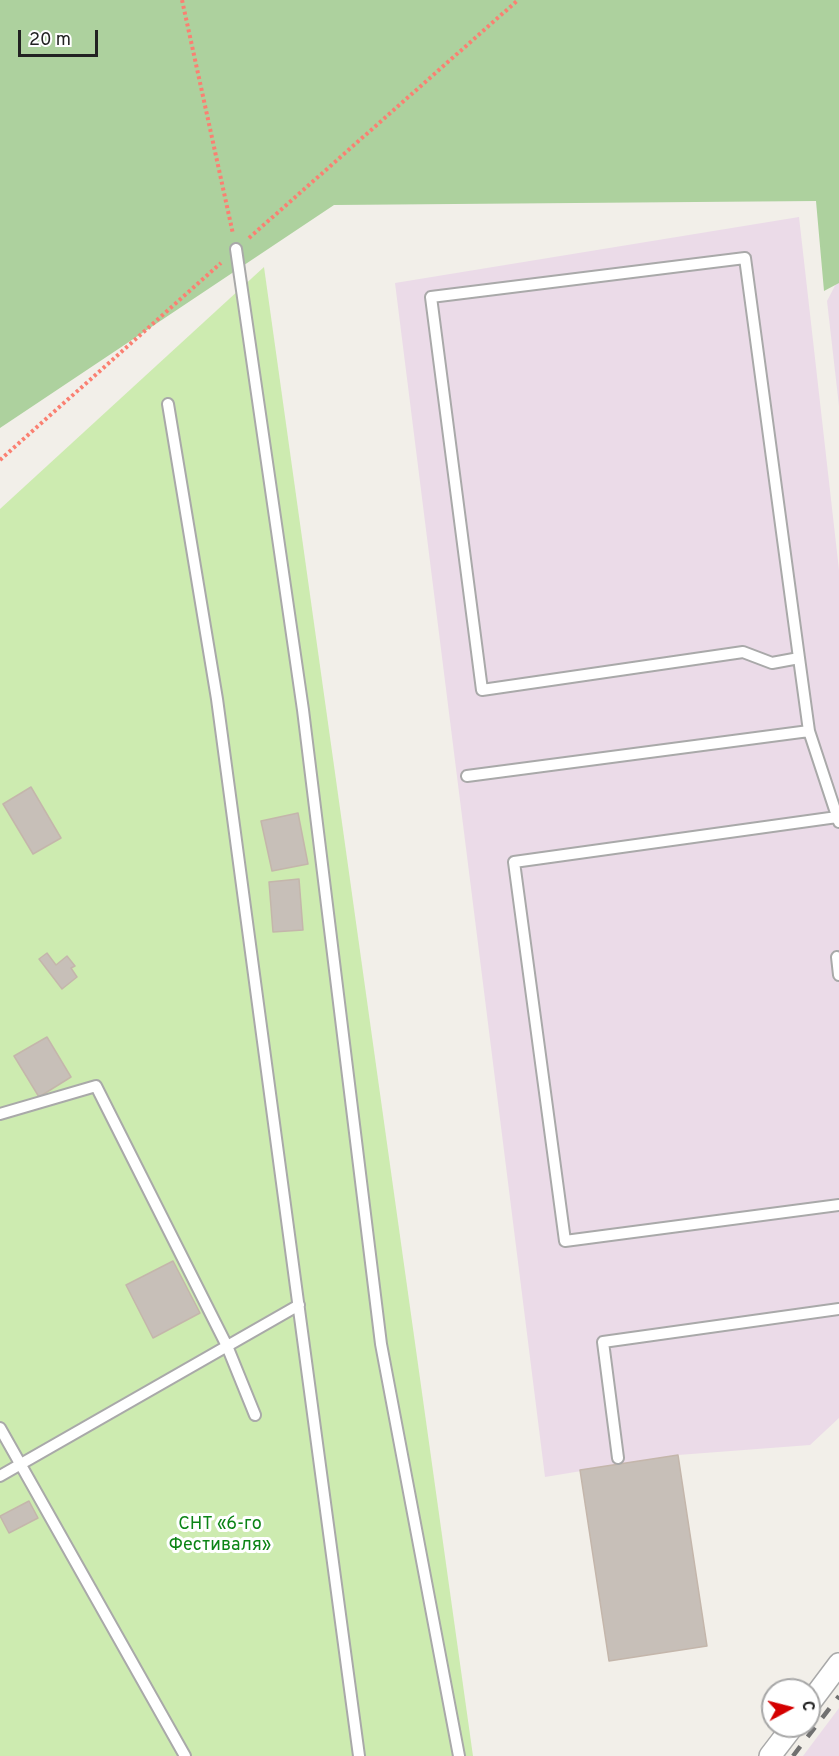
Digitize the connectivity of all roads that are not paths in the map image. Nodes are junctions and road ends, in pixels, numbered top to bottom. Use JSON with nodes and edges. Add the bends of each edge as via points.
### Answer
{"nodes":[{"id":1,"x":236,"y":249,"type":"road end"},
{"id":2,"x":168,"y":404,"type":"dead end"},
{"id":3,"x":799,"y":658,"type":"junction"},
{"id":4,"x":809,"y":731,"type":"junction"},
{"id":5,"x":467,"y":776,"type":"dead end"},
{"id":6,"x":838,"y":820,"type":"edge"},
{"id":7,"x":837,"y":957,"type":"dead end"},
{"id":8,"x":839,"y":975,"type":"edge"},
{"id":9,"x":0,"y":1114,"type":"edge"},
{"id":10,"x":839,"y":1205,"type":"edge"},
{"id":11,"x":299,"y":1305,"type":"junction"},
{"id":12,"x":839,"y":1309,"type":"edge"},
{"id":13,"x":227,"y":1346,"type":"junction"},
{"id":14,"x":255,"y":1416,"type":"dead end"},
{"id":15,"x":0,"y":1428,"type":"edge"},
{"id":16,"x":618,"y":1458,"type":"dead end"},
{"id":17,"x":21,"y":1464,"type":"junction"},
{"id":18,"x":0,"y":1476,"type":"edge"},
{"id":19,"x":839,"y":1664,"type":"edge"},
{"id":20,"x":821,"y":1688,"type":"edge"},
{"id":21,"x":784,"y":1738,"type":"edge"},
{"id":22,"x":185,"y":1756,"type":"edge"},
{"id":23,"x":359,"y":1756,"type":"edge"},
{"id":24,"x":459,"y":1756,"type":"edge"},
{"id":25,"x":770,"y":1756,"type":"edge"}],
"edges":[{"from":1,"to":24,"type":"lane","via":[[303,710],[381,1344]]},
{"from":2,"to":11,"type":"lane","via":[[217,699]]},
{"from":3,"to":3,"type":"lane","via":[[745,258],[432,297],[482,690],[743,652],[772,663]]},
{"from":3,"to":4,"type":"lane"},
{"from":4,"to":5,"type":"lane"},
{"from":4,"to":6,"type":"lane"},
{"from":6,"to":10,"type":"lane","via":[[514,862],[565,1241]]},
{"from":7,"to":8,"type":"lane"},
{"from":9,"to":13,"type":"lane","via":[[96,1086]]},
{"from":11,"to":13,"type":"lane"},
{"from":11,"to":23,"type":"lane"},
{"from":12,"to":16,"type":"lane","via":[[603,1342]]},
{"from":13,"to":14,"type":"lane"},
{"from":13,"to":17,"type":"lane"},
{"from":15,"to":17,"type":"lane"},
{"from":17,"to":18,"type":"lane"},
{"from":17,"to":22,"type":"lane"},
{"from":19,"to":20,"type":"street"},
{"from":21,"to":25,"type":"street"}]}
